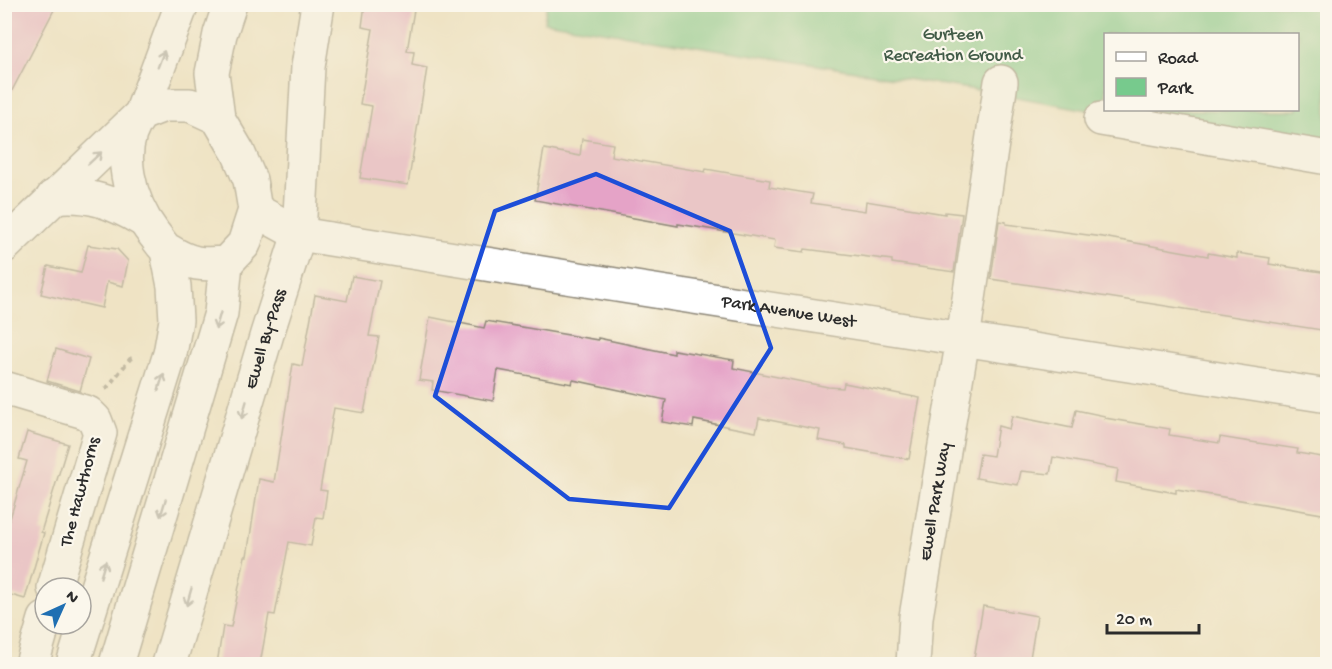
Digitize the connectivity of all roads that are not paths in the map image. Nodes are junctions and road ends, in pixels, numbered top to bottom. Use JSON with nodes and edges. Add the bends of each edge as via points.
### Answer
{"nodes":[{"id":1,"x":182,"y":4,"type":"edge"},
{"id":2,"x":230,"y":4,"type":"edge"},
{"id":3,"x":318,"y":4,"type":"edge"},
{"id":4,"x":1001,"y":82,"type":"dead end"},
{"id":5,"x":139,"y":116,"type":"junction"},
{"id":6,"x":218,"y":118,"type":"junction"},
{"id":7,"x":1101,"y":119,"type":"dead end"},
{"id":8,"x":1328,"y":158,"type":"edge"},
{"id":9,"x":53,"y":197,"type":"junction"},
{"id":10,"x":255,"y":210,"type":"junction"},
{"id":11,"x":144,"y":220,"type":"junction"},
{"id":12,"x":299,"y":234,"type":"junction"},
{"id":13,"x":4,"y":246,"type":"edge"},
{"id":14,"x":167,"y":250,"type":"junction"},
{"id":15,"x":226,"y":263,"type":"junction"},
{"id":16,"x":963,"y":339,"type":"junction"},
{"id":17,"x":4,"y":388,"type":"edge"},
{"id":18,"x":1328,"y":396,"type":"edge"},
{"id":19,"x":58,"y":576,"type":"edge"},
{"id":20,"x":40,"y":636,"type":"edge"},
{"id":21,"x":32,"y":664,"type":"edge"},
{"id":22,"x":73,"y":664,"type":"edge"},
{"id":23,"x":116,"y":664,"type":"edge"},
{"id":24,"x":169,"y":664,"type":"edge"},
{"id":25,"x":913,"y":664,"type":"edge"}],
"edges":[{"from":5,"to":1,"type":"main road","one_way":true},
{"from":2,"to":6,"type":"main road","via":[[212,74]]},
{"from":3,"to":12,"type":"main road","name":"Ewell By-Pass","via":[[308,67]]},
{"from":4,"to":16,"type":"main road","name":"Ewell Park Way"},
{"from":5,"to":6,"type":"main road","via":[[164,105],[190,105]]},
{"from":9,"to":5,"type":"main road","one_way":true},
{"from":5,"to":11,"type":"main road","via":[[127,140],[128,163],[132,195]]},
{"from":6,"to":10,"type":"main road","via":[[250,180]]},
{"from":7,"to":8,"type":"main road"},
{"from":9,"to":11,"type":"main road","via":[[98,198]]},
{"from":9,"to":13,"type":"main road"},
{"from":10,"to":12,"type":"main road","name":"Park Avenue West"},
{"from":10,"to":15,"type":"main road","via":[[244,244]]},
{"from":11,"to":14,"type":"main road"},
{"from":12,"to":16,"type":"main road","name":"Park Avenue West"},
{"from":12,"to":24,"type":"main road","name":"Ewell By-Pass","one_way":true},
{"from":14,"to":15,"type":"main road","via":[[200,265]]},
{"from":22,"to":14,"type":"main road","one_way":true,"via":[[170,354],[176,320]]},
{"from":15,"to":23,"type":"main road","one_way":true,"via":[[221,313]]},
{"from":16,"to":18,"type":"main road","name":"Park Avenue West"},
{"from":16,"to":25,"type":"main road","name":"Ewell Park Way","via":[[916,617]]},
{"from":17,"to":19,"type":"main road","name":"The Hawthorns","via":[[88,413],[100,433]]},
{"from":20,"to":21,"type":"main road"}]}
